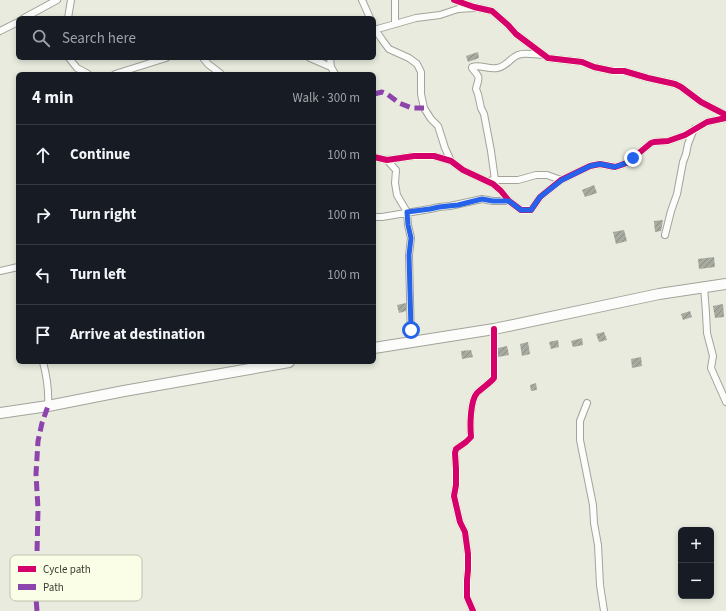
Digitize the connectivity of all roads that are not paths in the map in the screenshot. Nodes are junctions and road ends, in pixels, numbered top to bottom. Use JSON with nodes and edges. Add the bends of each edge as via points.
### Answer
{"nodes":[{"id":1,"x":57,"y":0,"type":"edge"},
{"id":2,"x":71,"y":0,"type":"edge"},
{"id":3,"x":362,"y":0,"type":"edge"},
{"id":4,"x":395,"y":0,"type":"edge"},
{"id":5,"x":454,"y":0,"type":"edge"},
{"id":6,"x":482,"y":8,"type":"junction"},
{"id":7,"x":28,"y":16,"type":"edge"},
{"id":8,"x":68,"y":16,"type":"edge"},
{"id":9,"x":369,"y":16,"type":"edge"},
{"id":10,"x":16,"y":23,"type":"edge"},
{"id":11,"x":395,"y":24,"type":"junction"},
{"id":12,"x":376,"y":29,"type":"edge"},
{"id":13,"x":0,"y":31,"type":"edge"},
{"id":14,"x":376,"y":32,"type":"edge"},
{"id":15,"x":543,"y":55,"type":"junction"},
{"id":16,"x":71,"y":60,"type":"edge"},
{"id":17,"x":160,"y":60,"type":"edge"},
{"id":18,"x":205,"y":60,"type":"edge"},
{"id":19,"x":315,"y":60,"type":"edge"},
{"id":20,"x":330,"y":60,"type":"edge"},
{"id":21,"x":331,"y":66,"type":"junction"},
{"id":22,"x":84,"y":72,"type":"edge"},
{"id":23,"x":121,"y":72,"type":"edge"},
{"id":24,"x":219,"y":72,"type":"edge"},
{"id":25,"x":334,"y":72,"type":"edge"},
{"id":26,"x":726,"y":115,"type":"edge"},
{"id":27,"x":726,"y":118,"type":"edge"},
{"id":28,"x":694,"y":129,"type":"junction"},
{"id":29,"x":376,"y":157,"type":"edge"},
{"id":30,"x":387,"y":160,"type":"junction"},
{"id":31,"x":451,"y":161,"type":"junction"},
{"id":32,"x":495,"y":180,"type":"junction"},
{"id":33,"x":562,"y":180,"type":"junction"},
{"id":34,"x":486,"y":181,"type":"junction"},
{"id":35,"x":509,"y":201,"type":"junction"},
{"id":36,"x":407,"y":212,"type":"junction"},
{"id":37,"x":376,"y":217,"type":"edge"},
{"id":38,"x":665,"y":235,"type":"dead end"},
{"id":39,"x":16,"y":267,"type":"edge"},
{"id":40,"x":0,"y":271,"type":"edge"},
{"id":41,"x":726,"y":284,"type":"edge"},
{"id":42,"x":704,"y":287,"type":"junction"},
{"id":43,"x":494,"y":329,"type":"junction"},
{"id":44,"x":411,"y":342,"type":"junction"},
{"id":45,"x":376,"y":348,"type":"edge"},
{"id":46,"x":44,"y":364,"type":"edge"},
{"id":47,"x":278,"y":364,"type":"edge"},
{"id":48,"x":726,"y":402,"type":"edge"},
{"id":49,"x":587,"y":403,"type":"dead end"},
{"id":50,"x":48,"y":406,"type":"junction"},
{"id":51,"x":0,"y":413,"type":"edge"},
{"id":52,"x":473,"y":611,"type":"edge"},
{"id":53,"x":604,"y":611,"type":"edge"}],
"edges":[{"from":1,"to":7,"type":"street"},
{"from":2,"to":8,"type":"street"},
{"from":3,"to":9,"type":"street"},
{"from":4,"to":11,"type":"street"},
{"from":5,"to":6,"type":"street"},
{"from":6,"to":11,"type":"street","via":[[458,9]]},
{"from":6,"to":15,"type":"street","via":[[492,11]]},
{"from":10,"to":13,"type":"street"},
{"from":11,"to":12,"type":"street"},
{"from":14,"to":31,"type":"street","via":[[389,49],[417,64],[421,72],[424,108],[438,126]]},
{"from":15,"to":26,"type":"street","via":[[675,84]]},
{"from":15,"to":32,"type":"street","via":[[518,55],[496,69],[476,65],[472,67],[479,76],[476,88],[484,114]]},
{"from":16,"to":22,"type":"street"},
{"from":17,"to":23,"type":"street"},
{"from":18,"to":24,"type":"street"},
{"from":19,"to":21,"type":"street"},
{"from":20,"to":21,"type":"street"},
{"from":21,"to":25,"type":"street"},
{"from":27,"to":28,"type":"street","via":[[707,122]]},
{"from":28,"to":33,"type":"street","via":[[668,141],[651,143],[621,165],[590,166]]},
{"from":28,"to":38,"type":"street"},
{"from":29,"to":30,"type":"street"},
{"from":30,"to":31,"type":"street","via":[[434,156]]},
{"from":30,"to":36,"type":"street","via":[[396,170],[397,195]]},
{"from":31,"to":34,"type":"street"},
{"from":32,"to":33,"type":"street","via":[[518,180],[536,175]]},
{"from":32,"to":34,"type":"street"},
{"from":33,"to":35,"type":"street","via":[[540,197],[531,210],[521,210]]},
{"from":34,"to":35,"type":"street","via":[[493,184]]},
{"from":35,"to":36,"type":"street","via":[[482,199]]},
{"from":36,"to":37,"type":"street"},
{"from":36,"to":44,"type":"street","via":[[411,238]]},
{"from":39,"to":40,"type":"street"},
{"from":41,"to":42,"type":"main road"},
{"from":42,"to":43,"type":"main road"},
{"from":42,"to":48,"type":"street","via":[[707,333],[713,356],[710,368]]},
{"from":43,"to":44,"type":"main road"},
{"from":43,"to":52,"type":"street","via":[[494,378],[474,398],[471,437],[456,449],[454,456],[454,496],[465,532],[468,554],[467,597]]},
{"from":44,"to":45,"type":"main road"},
{"from":46,"to":50,"type":"street","via":[[48,381]]},
{"from":47,"to":50,"type":"main road"},
{"from":49,"to":53,"type":"street","via":[[580,421],[580,440],[593,505]]},
{"from":50,"to":51,"type":"main road"}]}
